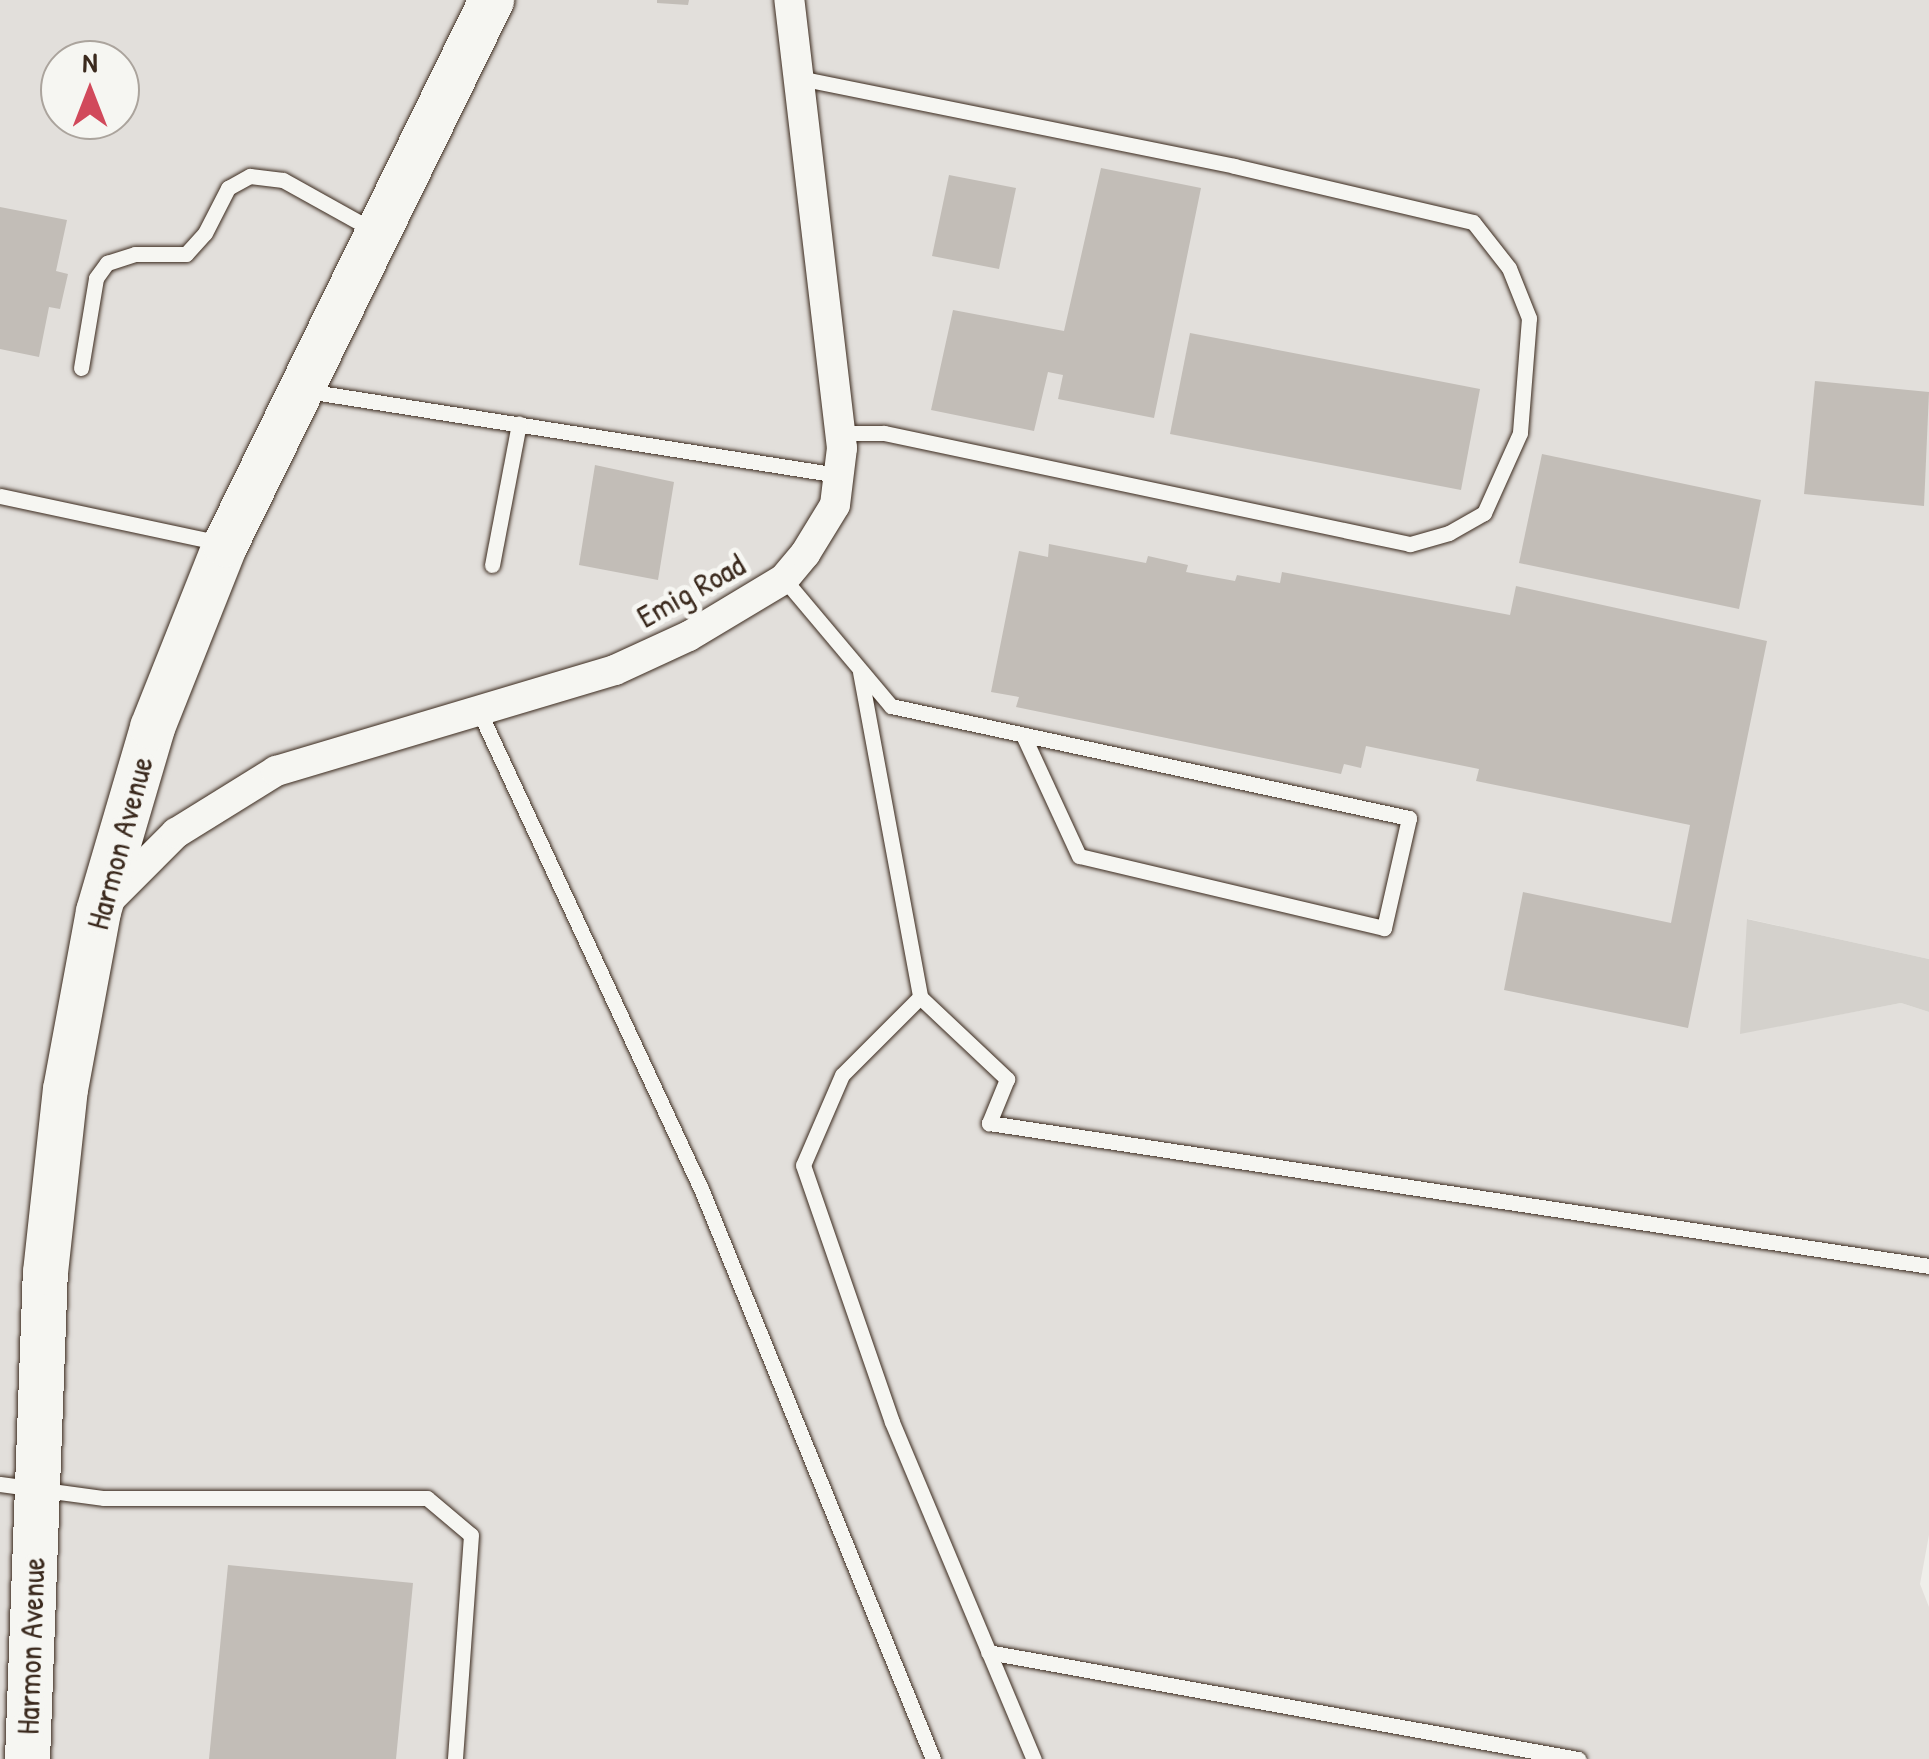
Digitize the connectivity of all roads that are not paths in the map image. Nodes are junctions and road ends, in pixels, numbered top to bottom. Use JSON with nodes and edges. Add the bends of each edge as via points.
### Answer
{"nodes":[{"id":1,"x":491,"y":0,"type":"edge"},
{"id":2,"x":790,"y":0,"type":"edge"},
{"id":3,"x":799,"y":78,"type":"junction"},
{"id":4,"x":376,"y":232,"type":"junction"},
{"id":5,"x":81,"y":368,"type":"dead end"},
{"id":6,"x":298,"y":389,"type":"junction"},
{"id":7,"x":519,"y":424,"type":"junction"},
{"id":8,"x":840,"y":432,"type":"junction"},
{"id":9,"x":838,"y":476,"type":"junction"},
{"id":10,"x":0,"y":496,"type":"edge"},
{"id":11,"x":225,"y":544,"type":"junction"},
{"id":12,"x":492,"y":565,"type":"dead end"},
{"id":13,"x":784,"y":579,"type":"junction"},
{"id":14,"x":860,"y":668,"type":"junction"},
{"id":15,"x":478,"y":708,"type":"junction"},
{"id":16,"x":1024,"y":737,"type":"junction"},
{"id":17,"x":98,"y":911,"type":"junction"},
{"id":18,"x":920,"y":997,"type":"junction"},
{"id":19,"x":1929,"y":1266,"type":"edge"},
{"id":20,"x":18,"y":1487,"type":"edge"},
{"id":21,"x":988,"y":1652,"type":"junction"},
{"id":22,"x":27,"y":1759,"type":"edge"},
{"id":23,"x":455,"y":1759,"type":"edge"},
{"id":24,"x":933,"y":1759,"type":"edge"},
{"id":25,"x":1034,"y":1759,"type":"edge"},
{"id":26,"x":1578,"y":1759,"type":"edge"}],
"edges":[{"from":1,"to":4,"type":"main road","name":"Harmon Avenue"},
{"from":2,"to":3,"type":"street","name":"Emig Road"},
{"from":3,"to":8,"type":"street","name":"Emig Road"},
{"from":3,"to":8,"type":"lane","via":[[1474,222],[1509,268],[1529,318],[1520,433],[1484,512],[1449,533],[1410,544],[884,432]]},
{"from":4,"to":5,"type":"lane","via":[[282,180],[250,176],[228,188],[205,234],[186,254],[135,254],[107,263],[96,278]]},
{"from":4,"to":6,"type":"main road","name":"Harmon Avenue"},
{"from":6,"to":7,"type":"lane"},
{"from":6,"to":11,"type":"main road","name":"Harmon Avenue"},
{"from":7,"to":9,"type":"lane"},
{"from":7,"to":12,"type":"lane"},
{"from":8,"to":9,"type":"street","name":"Emig Road"},
{"from":9,"to":13,"type":"street","name":"Emig Road","via":[[834,504]]},
{"from":10,"to":11,"type":"lane"},
{"from":11,"to":17,"type":"main road","name":"Harmon Avenue","via":[[152,727]]},
{"from":13,"to":14,"type":"lane"},
{"from":13,"to":15,"type":"street","name":"Emig Road","via":[[616,670]]},
{"from":14,"to":16,"type":"lane","via":[[892,706]]},
{"from":14,"to":18,"type":"lane"},
{"from":15,"to":17,"type":"street","name":"Emig Road","via":[[276,771],[176,833]]},
{"from":15,"to":24,"type":"lane","via":[[702,1190]]},
{"from":16,"to":16,"type":"lane","via":[[1078,856],[1384,928],[1408,818]]},
{"from":17,"to":20,"type":"main road","name":"Harmon Avenue","via":[[65,1089]]},
{"from":18,"to":19,"type":"lane","via":[[1007,1079],[989,1123]]},
{"from":18,"to":21,"type":"lane","via":[[842,1075],[803,1164],[892,1422]]},
{"from":20,"to":22,"type":"main road","name":"Harmon Avenue"},
{"from":20,"to":23,"type":"lane","via":[[104,1498],[427,1498],[471,1535]]},
{"from":21,"to":25,"type":"lane"},
{"from":21,"to":26,"type":"lane"}]}
